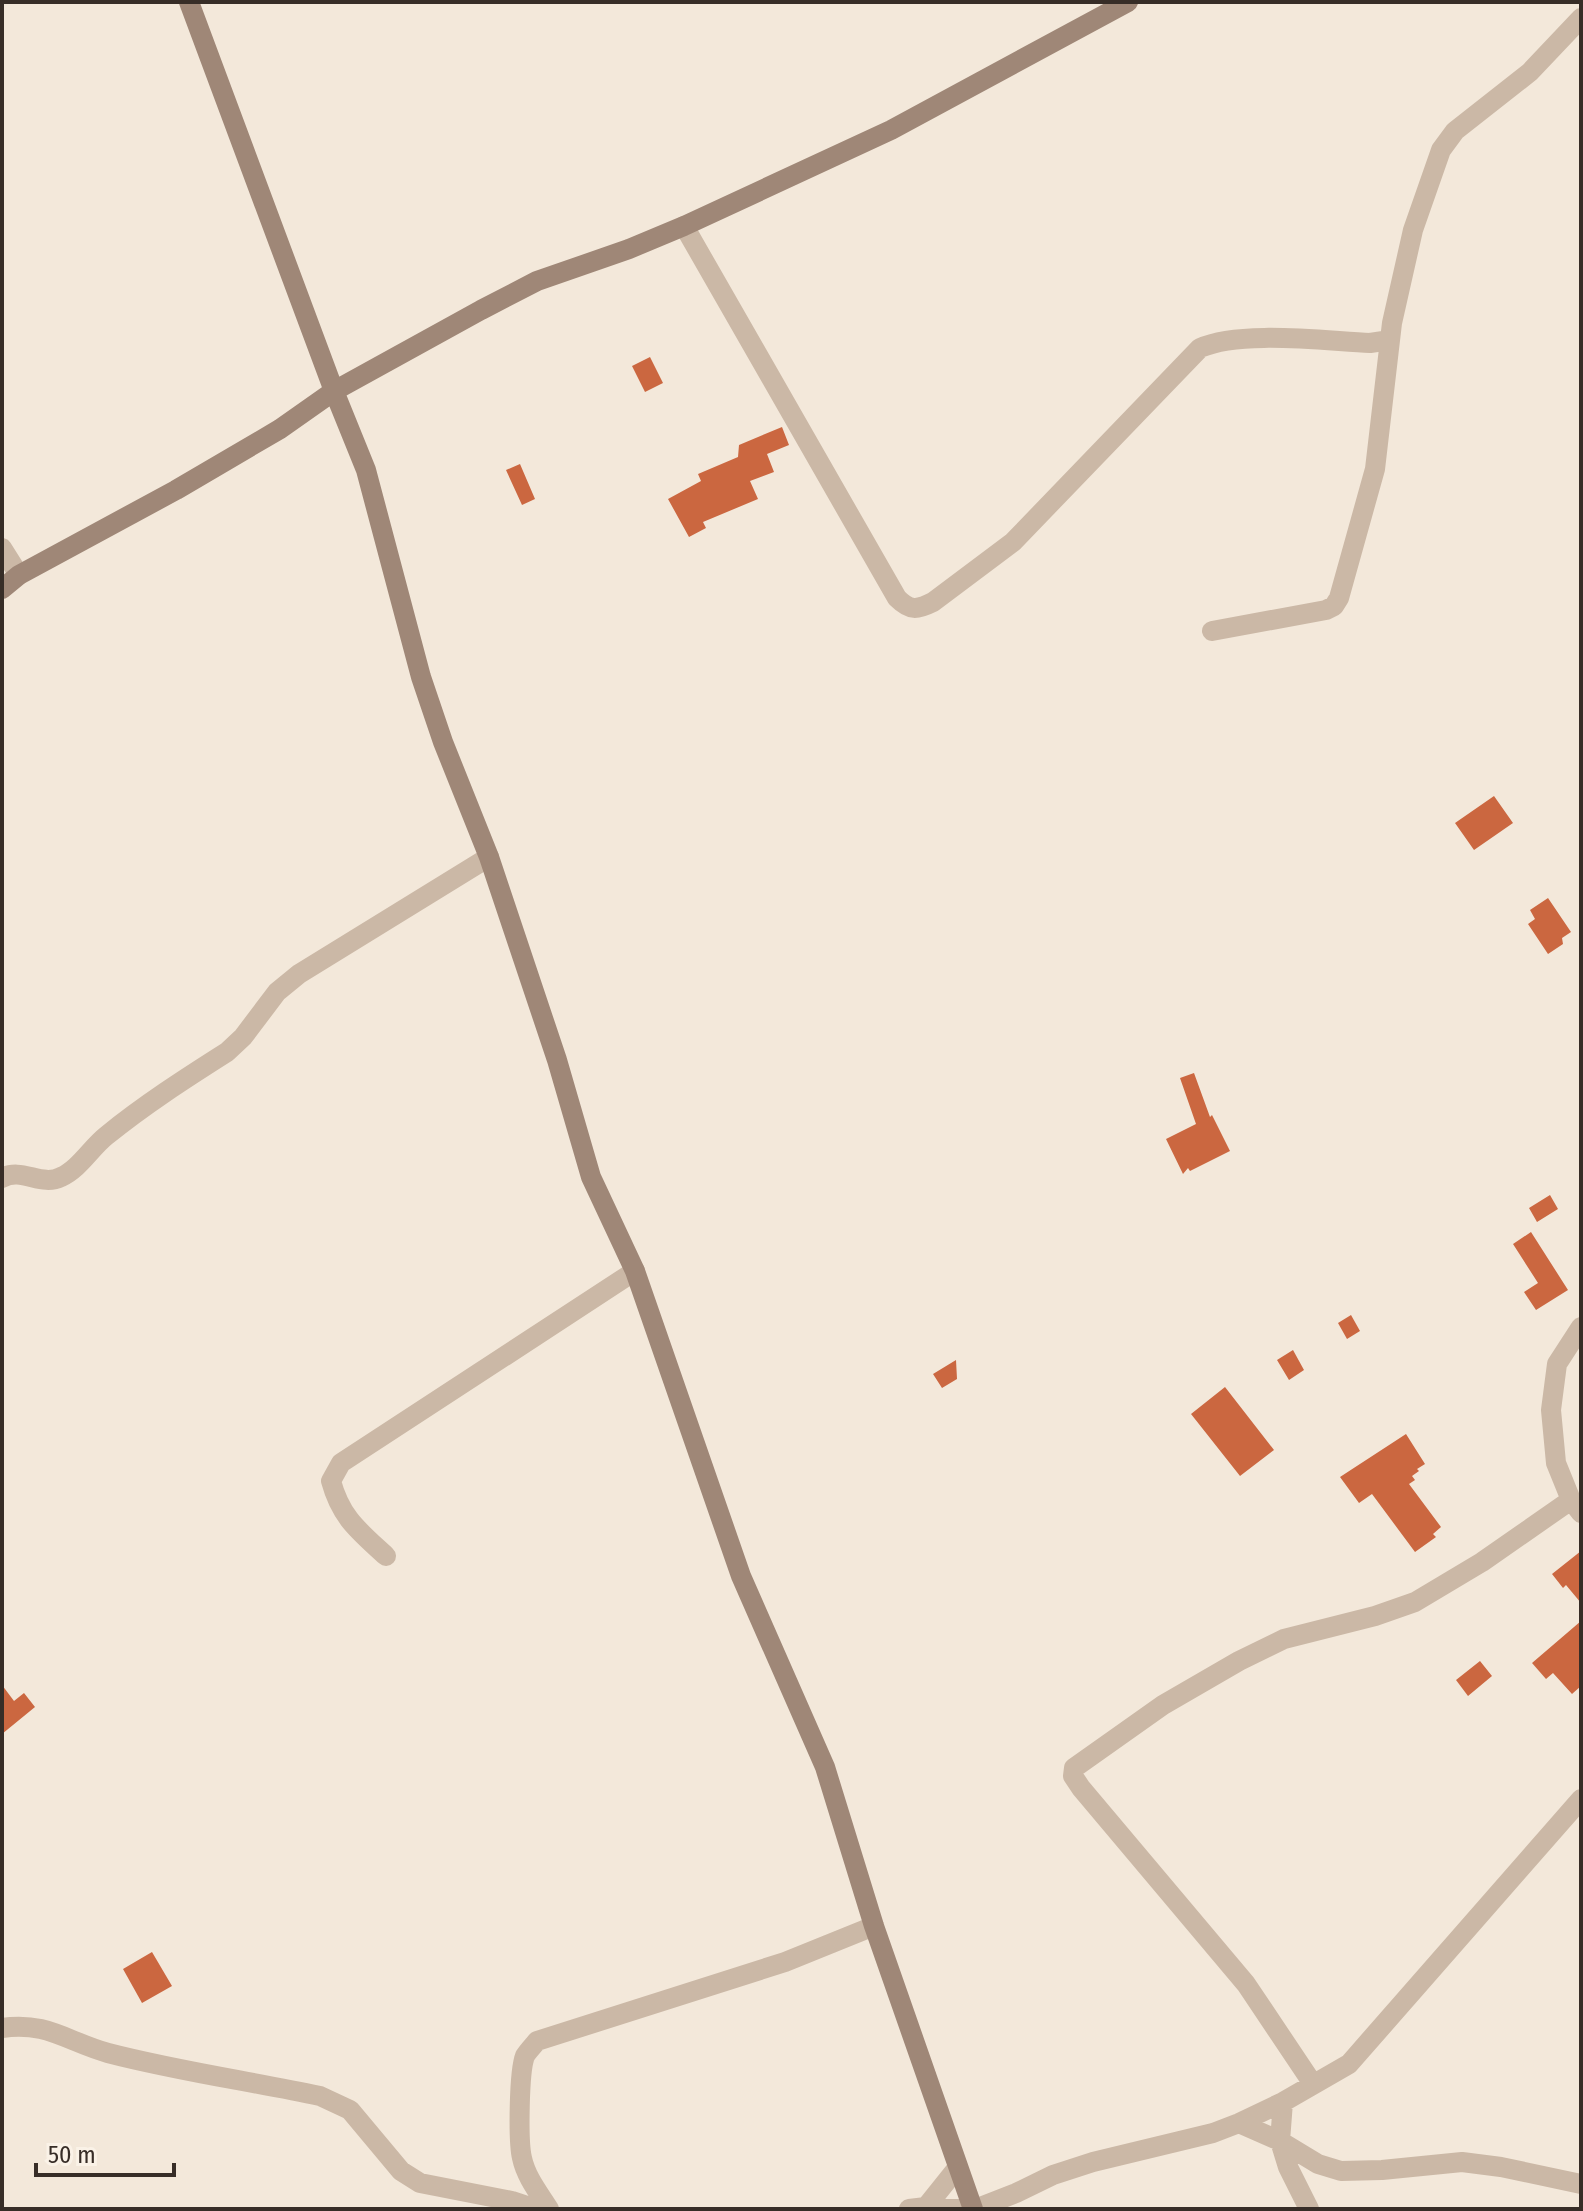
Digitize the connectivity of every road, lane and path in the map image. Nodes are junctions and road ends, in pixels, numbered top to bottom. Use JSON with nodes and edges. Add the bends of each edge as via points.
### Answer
{"nodes":[{"id":1,"x":189,"y":2,"type":"edge"},
{"id":2,"x":1128,"y":2,"type":"edge"},
{"id":3,"x":1581,"y":18,"type":"edge"},
{"id":4,"x":684,"y":226,"type":"junction"},
{"id":5,"x":1390,"y":340,"type":"junction"},
{"id":6,"x":334,"y":391,"type":"junction"},
{"id":7,"x":2,"y":548,"type":"edge"},
{"id":8,"x":19,"y":575,"type":"junction"},
{"id":9,"x":2,"y":589,"type":"edge"},
{"id":10,"x":1212,"y":631,"type":"dead end"},
{"id":11,"x":489,"y":857,"type":"junction"},
{"id":12,"x":2,"y":1178,"type":"edge"},
{"id":13,"x":635,"y":1271,"type":"junction"},
{"id":14,"x":1581,"y":1327,"type":"edge"},
{"id":15,"x":1576,"y":1506,"type":"edge"},
{"id":16,"x":386,"y":1556,"type":"dead end"},
{"id":17,"x":1581,"y":1799,"type":"edge"},
{"id":18,"x":874,"y":1926,"type":"junction"},
{"id":19,"x":2,"y":2028,"type":"edge"},
{"id":20,"x":1313,"y":2084,"type":"junction"},
{"id":21,"x":1283,"y":2102,"type":"junction"},
{"id":22,"x":1239,"y":2123,"type":"junction"},
{"id":23,"x":1280,"y":2141,"type":"junction"},
{"id":24,"x":958,"y":2167,"type":"junction"},
{"id":25,"x":1581,"y":2184,"type":"edge"},
{"id":26,"x":918,"y":2208,"type":"edge"},
{"id":27,"x":536,"y":2209,"type":"edge"},
{"id":28,"x":549,"y":2209,"type":"edge"},
{"id":29,"x":962,"y":2209,"type":"edge"},
{"id":30,"x":974,"y":2209,"type":"edge"},
{"id":31,"x":1309,"y":2209,"type":"edge"}],
"edges":[{"from":1,"to":6,"type":"street"},
{"from":2,"to":4,"type":"street","via":[[891,130]]},
{"from":3,"to":5,"type":"street","via":[[1530,72],[1455,131],[1441,150],[1413,230]]},
{"from":4,"to":5,"type":"street","via":[[897,598],[919,609],[1013,542],[1200,348],[1240,338]]},
{"from":4,"to":6,"type":"street","via":[[537,281]]},
{"from":5,"to":10,"type":"street","via":[[1375,469],[1339,598],[1326,610]]},
{"from":6,"to":8,"type":"street","via":[[241,452]]},
{"from":6,"to":11,"type":"street","via":[[366,470],[421,677]]},
{"from":7,"to":8,"type":"street"},
{"from":8,"to":9,"type":"street"},
{"from":11,"to":12,"type":"street","via":[[299,974],[227,1052],[105,1137],[60,1178],[46,1181],[17,1173]]},
{"from":11,"to":13,"type":"street","via":[[591,1177]]},
{"from":13,"to":16,"type":"street","via":[[341,1463],[331,1481],[337,1505]]},
{"from":13,"to":18,"type":"street","via":[[741,1576],[825,1767]]},
{"from":14,"to":15,"type":"street","via":[[1557,1364],[1551,1410],[1556,1463]]},
{"from":15,"to":20,"type":"street","via":[[1415,1602],[1284,1639],[1251,1655],[1163,1705],[1074,1768],[1081,1788],[1246,1984]]},
{"from":17,"to":20,"type":"street","via":[[1349,2064]]},
{"from":18,"to":24,"type":"street"},
{"from":18,"to":28,"type":"street","via":[[785,1962],[537,2041],[521,2070],[519,2127],[522,2160]]},
{"from":19,"to":27,"type":"street","via":[[24,2024],[106,2052],[320,2096],[350,2110],[401,2171],[420,2183]]},
{"from":20,"to":21,"type":"street"},
{"from":21,"to":22,"type":"street"},
{"from":21,"to":23,"type":"street"},
{"from":22,"to":23,"type":"street"},
{"from":22,"to":30,"type":"street","via":[[1093,2162]]},
{"from":23,"to":25,"type":"street","via":[[1341,2171],[1462,2162]]},
{"from":23,"to":31,"type":"street"},
{"from":24,"to":26,"type":"street"},
{"from":24,"to":30,"type":"street"},
{"from":26,"to":29,"type":"street"}]}
